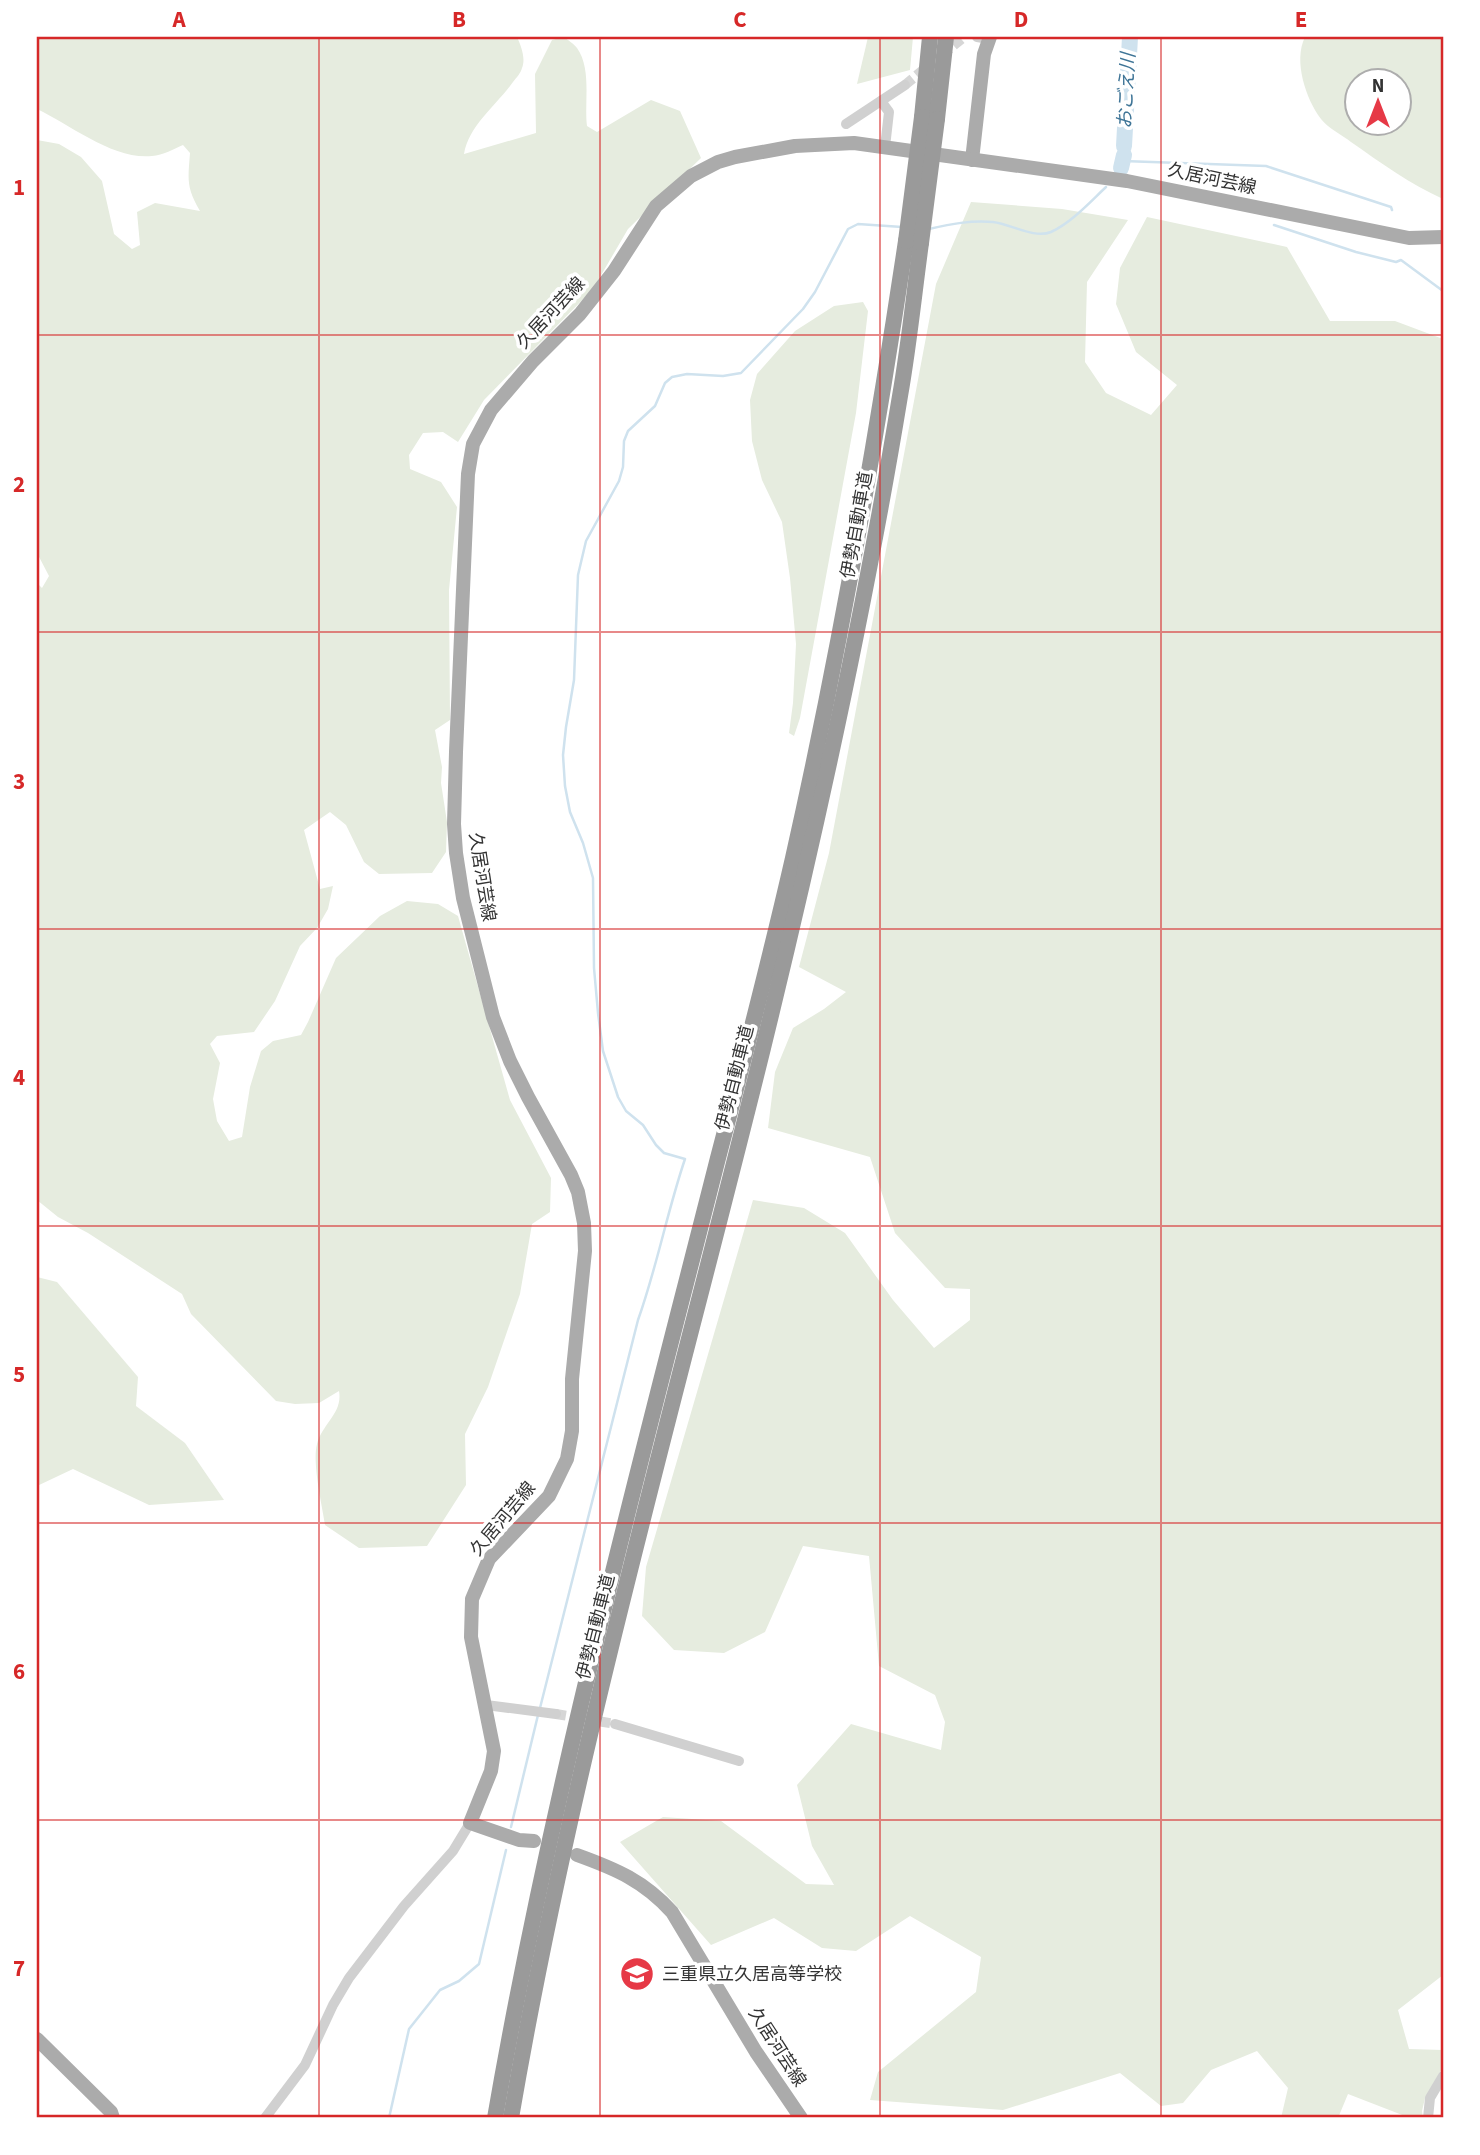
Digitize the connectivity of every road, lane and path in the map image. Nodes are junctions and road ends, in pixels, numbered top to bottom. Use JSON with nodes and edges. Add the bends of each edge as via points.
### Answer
{"nodes":[{"id":1,"x":930,"y":37,"type":"edge"},
{"id":2,"x":946,"y":37,"type":"tunnel mouth"},
{"id":3,"x":985,"y":38,"type":"edge"},
{"id":4,"x":905,"y":85,"type":"tunnel mouth"},
{"id":5,"x":881,"y":101,"type":"junction"},
{"id":6,"x":929,"y":118,"type":"junction"},
{"id":7,"x":846,"y":124,"type":"dead end"},
{"id":8,"x":885,"y":148,"type":"junction"},
{"id":9,"x":972,"y":160,"type":"junction"},
{"id":10,"x":1443,"y":237,"type":"edge"},
{"id":11,"x":914,"y":242,"type":"junction"},
{"id":12,"x":486,"y":1705,"type":"junction"},
{"id":13,"x":556,"y":1714,"type":"tunnel mouth"},
{"id":14,"x":615,"y":1724,"type":"tunnel mouth"},
{"id":15,"x":739,"y":1761,"type":"dead end"},
{"id":16,"x":470,"y":1823,"type":"junction"},
{"id":17,"x":534,"y":1841,"type":"dead end"},
{"id":18,"x":577,"y":1856,"type":"dead end"},
{"id":19,"x":37,"y":2039,"type":"edge"},
{"id":20,"x":1443,"y":2076,"type":"edge"},
{"id":21,"x":113,"y":2118,"type":"edge"},
{"id":22,"x":265,"y":2118,"type":"edge"},
{"id":23,"x":495,"y":2118,"type":"edge"},
{"id":24,"x":511,"y":2118,"type":"edge"},
{"id":25,"x":801,"y":2118,"type":"edge"},
{"id":26,"x":1428,"y":2118,"type":"edge"}],
"edges":[{"from":1,"to":6,"type":"highway","name":"伊勢自動車道"},
{"from":2,"to":6,"type":"highway","name":"伊勢自動車道"},
{"from":3,"to":9,"type":"main road"},
{"from":4,"to":5,"type":"street"},
{"from":5,"to":7,"type":"street"},
{"from":5,"to":8,"type":"street","via":[[889,112]]},
{"from":6,"to":11,"type":"highway","name":"伊勢自動車道","bridge":true},
{"from":8,"to":9,"type":"main road","name":"久居河芸線"},
{"from":8,"to":12,"type":"main road","name":"久居河芸線","via":[[821,144],[755,153],[718,162],[678,185],[656,206],[580,314],[491,410],[473,444],[465,526],[456,853],[493,1017],[510,1061],[578,1192],[585,1251],[567,1459],[549,1496],[489,1559],[472,1599],[471,1637]]},
{"from":9,"to":10,"type":"main road","name":"久居河芸線","via":[[1127,181],[1409,238]]},
{"from":11,"to":23,"type":"highway","name":"伊勢自動車道","via":[[793,859],[594,1651],[546,1856]]},
{"from":11,"to":24,"type":"highway","name":"伊勢自動車道","via":[[901,393],[864,596],[759,1061],[560,1859]]},
{"from":12,"to":13,"type":"street"},
{"from":12,"to":16,"type":"main road","name":"久居河芸線","via":[[494,1751]]},
{"from":14,"to":15,"type":"street"},
{"from":16,"to":17,"type":"main road"},
{"from":16,"to":22,"type":"street","via":[[453,1851],[349,1978],[305,2065]]},
{"from":18,"to":25,"type":"main road","name":"久居河芸線","via":[[640,1882],[672,1912]]},
{"from":19,"to":21,"type":"main road"},
{"from":20,"to":26,"type":"street","via":[[1430,2098]]}]}
